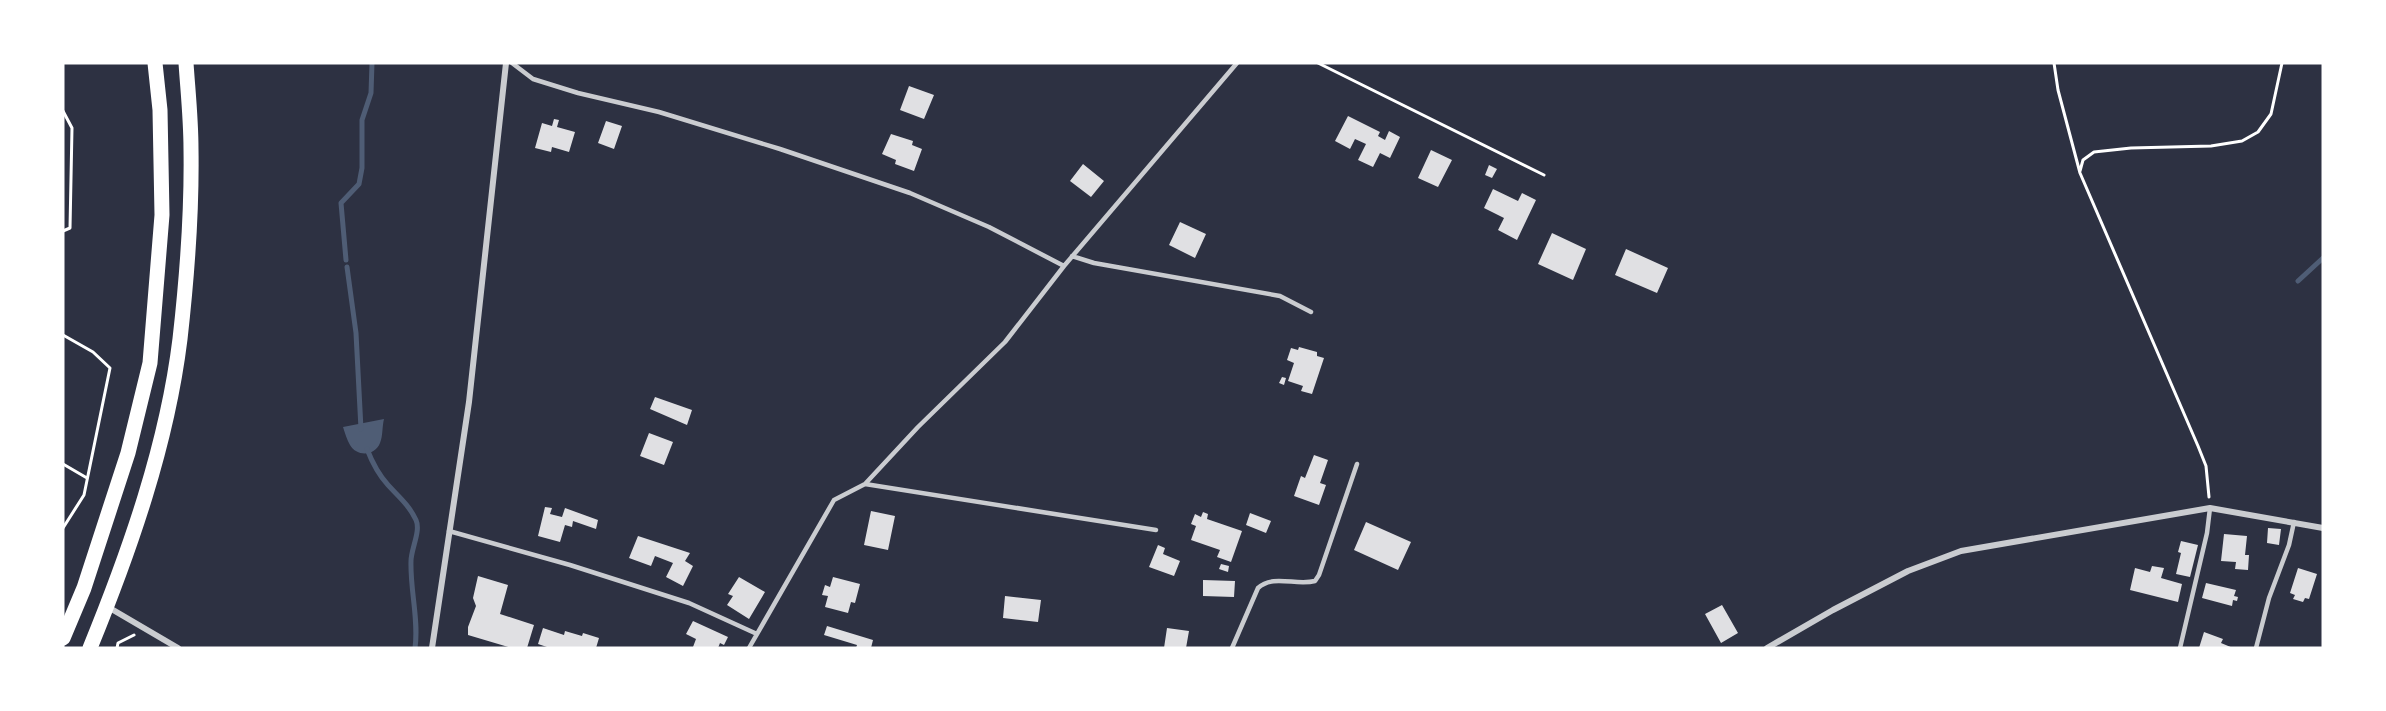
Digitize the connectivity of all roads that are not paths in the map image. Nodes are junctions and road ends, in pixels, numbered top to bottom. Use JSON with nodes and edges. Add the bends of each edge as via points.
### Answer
{"nodes":[{"id":1,"x":156,"y":63,"type":"edge"},
{"id":2,"x":186,"y":63,"type":"edge"},
{"id":3,"x":506,"y":63,"type":"edge"},
{"id":4,"x":512,"y":63,"type":"edge"},
{"id":5,"x":1237,"y":63,"type":"edge"},
{"id":6,"x":1072,"y":256,"type":"junction"},
{"id":7,"x":1064,"y":266,"type":"junction"},
{"id":8,"x":1311,"y":312,"type":"dead end"},
{"id":9,"x":1357,"y":464,"type":"dead end"},
{"id":10,"x":866,"y":484,"type":"junction"},
{"id":11,"x":2210,"y":508,"type":"junction"},
{"id":12,"x":2294,"y":522,"type":"junction"},
{"id":13,"x":2323,"y":528,"type":"edge"},
{"id":14,"x":1156,"y":530,"type":"dead end"},
{"id":15,"x":449,"y":531,"type":"junction"},
{"id":16,"x":107,"y":606,"type":"junction"},
{"id":17,"x":758,"y":634,"type":"junction"},
{"id":18,"x":63,"y":638,"type":"edge"},
{"id":19,"x":90,"y":648,"type":"edge"},
{"id":20,"x":178,"y":648,"type":"edge"},
{"id":21,"x":432,"y":648,"type":"edge"},
{"id":22,"x":750,"y":648,"type":"edge"},
{"id":23,"x":1232,"y":648,"type":"edge"},
{"id":24,"x":1767,"y":648,"type":"edge"},
{"id":25,"x":2180,"y":648,"type":"edge"},
{"id":26,"x":2256,"y":648,"type":"edge"}],
"edges":[{"from":1,"to":18,"type":"main road","via":[[162,215],[150,363],[128,453],[84,588]]},
{"from":2,"to":16,"type":"main road","via":[[191,149],[180,341],[162,434],[140,514]]},
{"from":3,"to":15,"type":"street","via":[[471,391]]},
{"from":4,"to":7,"type":"lane","via":[[533,79],[659,111],[910,194],[989,227]]},
{"from":5,"to":6,"type":"lane"},
{"from":6,"to":7,"type":"lane"},
{"from":6,"to":8,"type":"lane","via":[[1280,296]]},
{"from":7,"to":10,"type":"lane","via":[[1005,342]]},
{"from":9,"to":23,"type":"lane","via":[[1315,581],[1265,582],[1258,588]]},
{"from":10,"to":14,"type":"lane"},
{"from":10,"to":17,"type":"lane","via":[[834,500]]},
{"from":11,"to":12,"type":"street"},
{"from":11,"to":24,"type":"street","via":[[1960,551],[1908,571]]},
{"from":11,"to":25,"type":"lane"},
{"from":12,"to":13,"type":"street"},
{"from":12,"to":26,"type":"lane"},
{"from":15,"to":17,"type":"lane","via":[[688,603]]},
{"from":15,"to":21,"type":"street"},
{"from":16,"to":19,"type":"main road"},
{"from":16,"to":20,"type":"street"},
{"from":17,"to":22,"type":"lane"}]}
